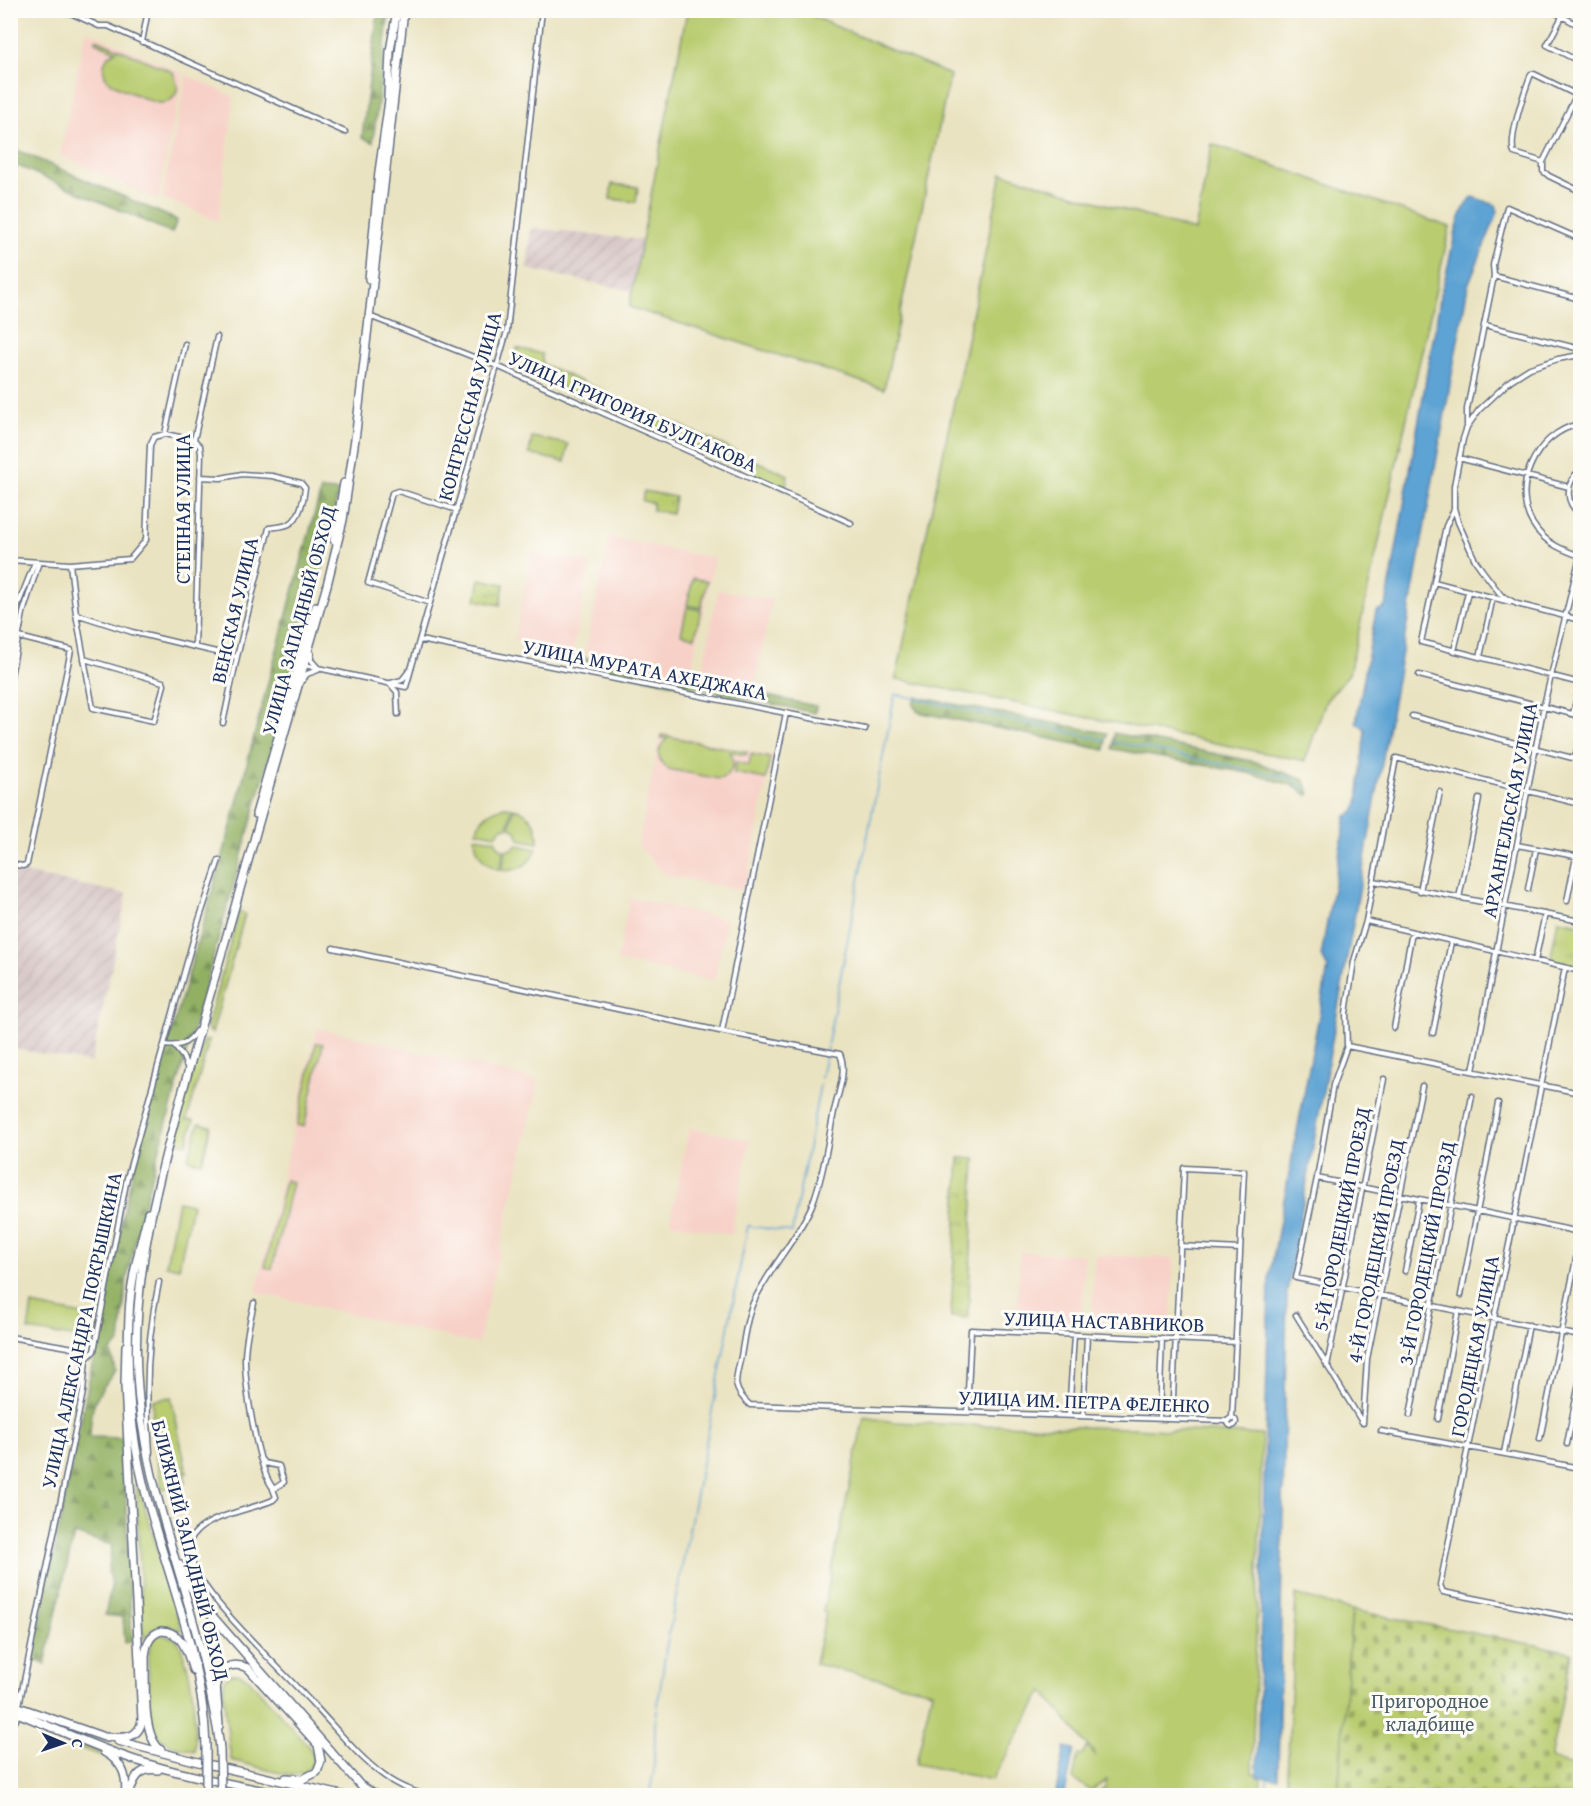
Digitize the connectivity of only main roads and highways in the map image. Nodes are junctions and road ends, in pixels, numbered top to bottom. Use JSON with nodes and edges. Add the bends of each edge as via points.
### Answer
{"nodes":[{"id":1,"x":400,"y":10,"type":"edge"},
{"id":2,"x":302,"y":665,"type":"junction"},
{"id":3,"x":175,"y":1119,"type":"joint"},
{"id":4,"x":129,"y":1316,"type":"junction"},
{"id":5,"x":172,"y":1550,"type":"junction"},
{"id":6,"x":200,"y":1688,"type":"junction"},
{"id":7,"x":14,"y":1711,"type":"edge"},
{"id":8,"x":106,"y":1737,"type":"junction"},
{"id":9,"x":220,"y":1740,"type":"junction"},
{"id":10,"x":91,"y":1744,"type":"junction"},
{"id":11,"x":171,"y":1755,"type":"junction"},
{"id":12,"x":251,"y":1773,"type":"junction"},
{"id":13,"x":198,"y":1776,"type":"junction"},
{"id":14,"x":233,"y":1784,"type":"junction"},
{"id":15,"x":206,"y":1793,"type":"edge"},
{"id":16,"x":221,"y":1795,"type":"edge"},
{"id":17,"x":127,"y":1796,"type":"edge"},
{"id":18,"x":275,"y":1796,"type":"edge"},
{"id":19,"x":289,"y":1796,"type":"edge"},
{"id":20,"x":346,"y":1796,"type":"edge"},
{"id":21,"x":377,"y":1796,"type":"edge"}],
"edges":[{"from":1,"to":2,"type":"main road","name":"УЛИЦА ЗАПАДНЫЙ ОБХОД","via":[[344,486],[330,559]]},
{"from":1,"to":2,"type":"main road","name":"УЛИЦА ЗАПАДНЫЙ ОБХОД","via":[[356,432],[343,520]]},
{"from":2,"to":3,"type":"main road","name":"УЛИЦА ЗАПАДНЫЙ ОБХОД"},
{"from":2,"to":4,"type":"main road","name":"УЛИЦА ЗАПАДНЫЙ ОБХОД","via":[[175,1108],[135,1267]]},
{"from":3,"to":5,"type":"main road","name":"БЛИЖНИЙ ЗАПАДНЫЙ ОБХОД","via":[[144,1260],[137,1331],[138,1404],[153,1482]]},
{"from":4,"to":6,"type":"main road","via":[[134,1439],[147,1500],[193,1652]]},
{"from":4,"to":8,"type":"main road","via":[[124,1361],[142,1720],[132,1737]]},
{"from":5,"to":9,"type":"main road","name":"БЛИЖНИЙ ЗАПАДНЫЙ ОБХОД","via":[[199,1641]]},
{"from":5,"to":21,"type":"main road","via":[[189,1585],[208,1611],[360,1785]]},
{"from":6,"to":11,"type":"main road","via":[[179,1638],[164,1630],[153,1635],[145,1650],[148,1729],[154,1745]]},
{"from":6,"to":15,"type":"main road","bridge":true},
{"from":7,"to":8,"type":"main road"},
{"from":7,"to":10,"type":"main road"},
{"from":8,"to":11,"type":"main road"},
{"from":9,"to":12,"type":"main road","via":[[218,1676],[226,1667],[242,1666],[314,1740],[321,1756],[318,1769],[303,1779]]},
{"from":9,"to":16,"type":"main road","bridge":true},
{"from":10,"to":13,"type":"main road"},
{"from":10,"to":17,"type":"main road","via":[[121,1765]]},
{"from":11,"to":12,"type":"main road"},
{"from":12,"to":20,"type":"main road"},
{"from":13,"to":14,"type":"main road"},
{"from":13,"to":17,"type":"main road","via":[[144,1770],[134,1779]]},
{"from":14,"to":18,"type":"main road"},
{"from":14,"to":19,"type":"main road"}]}
